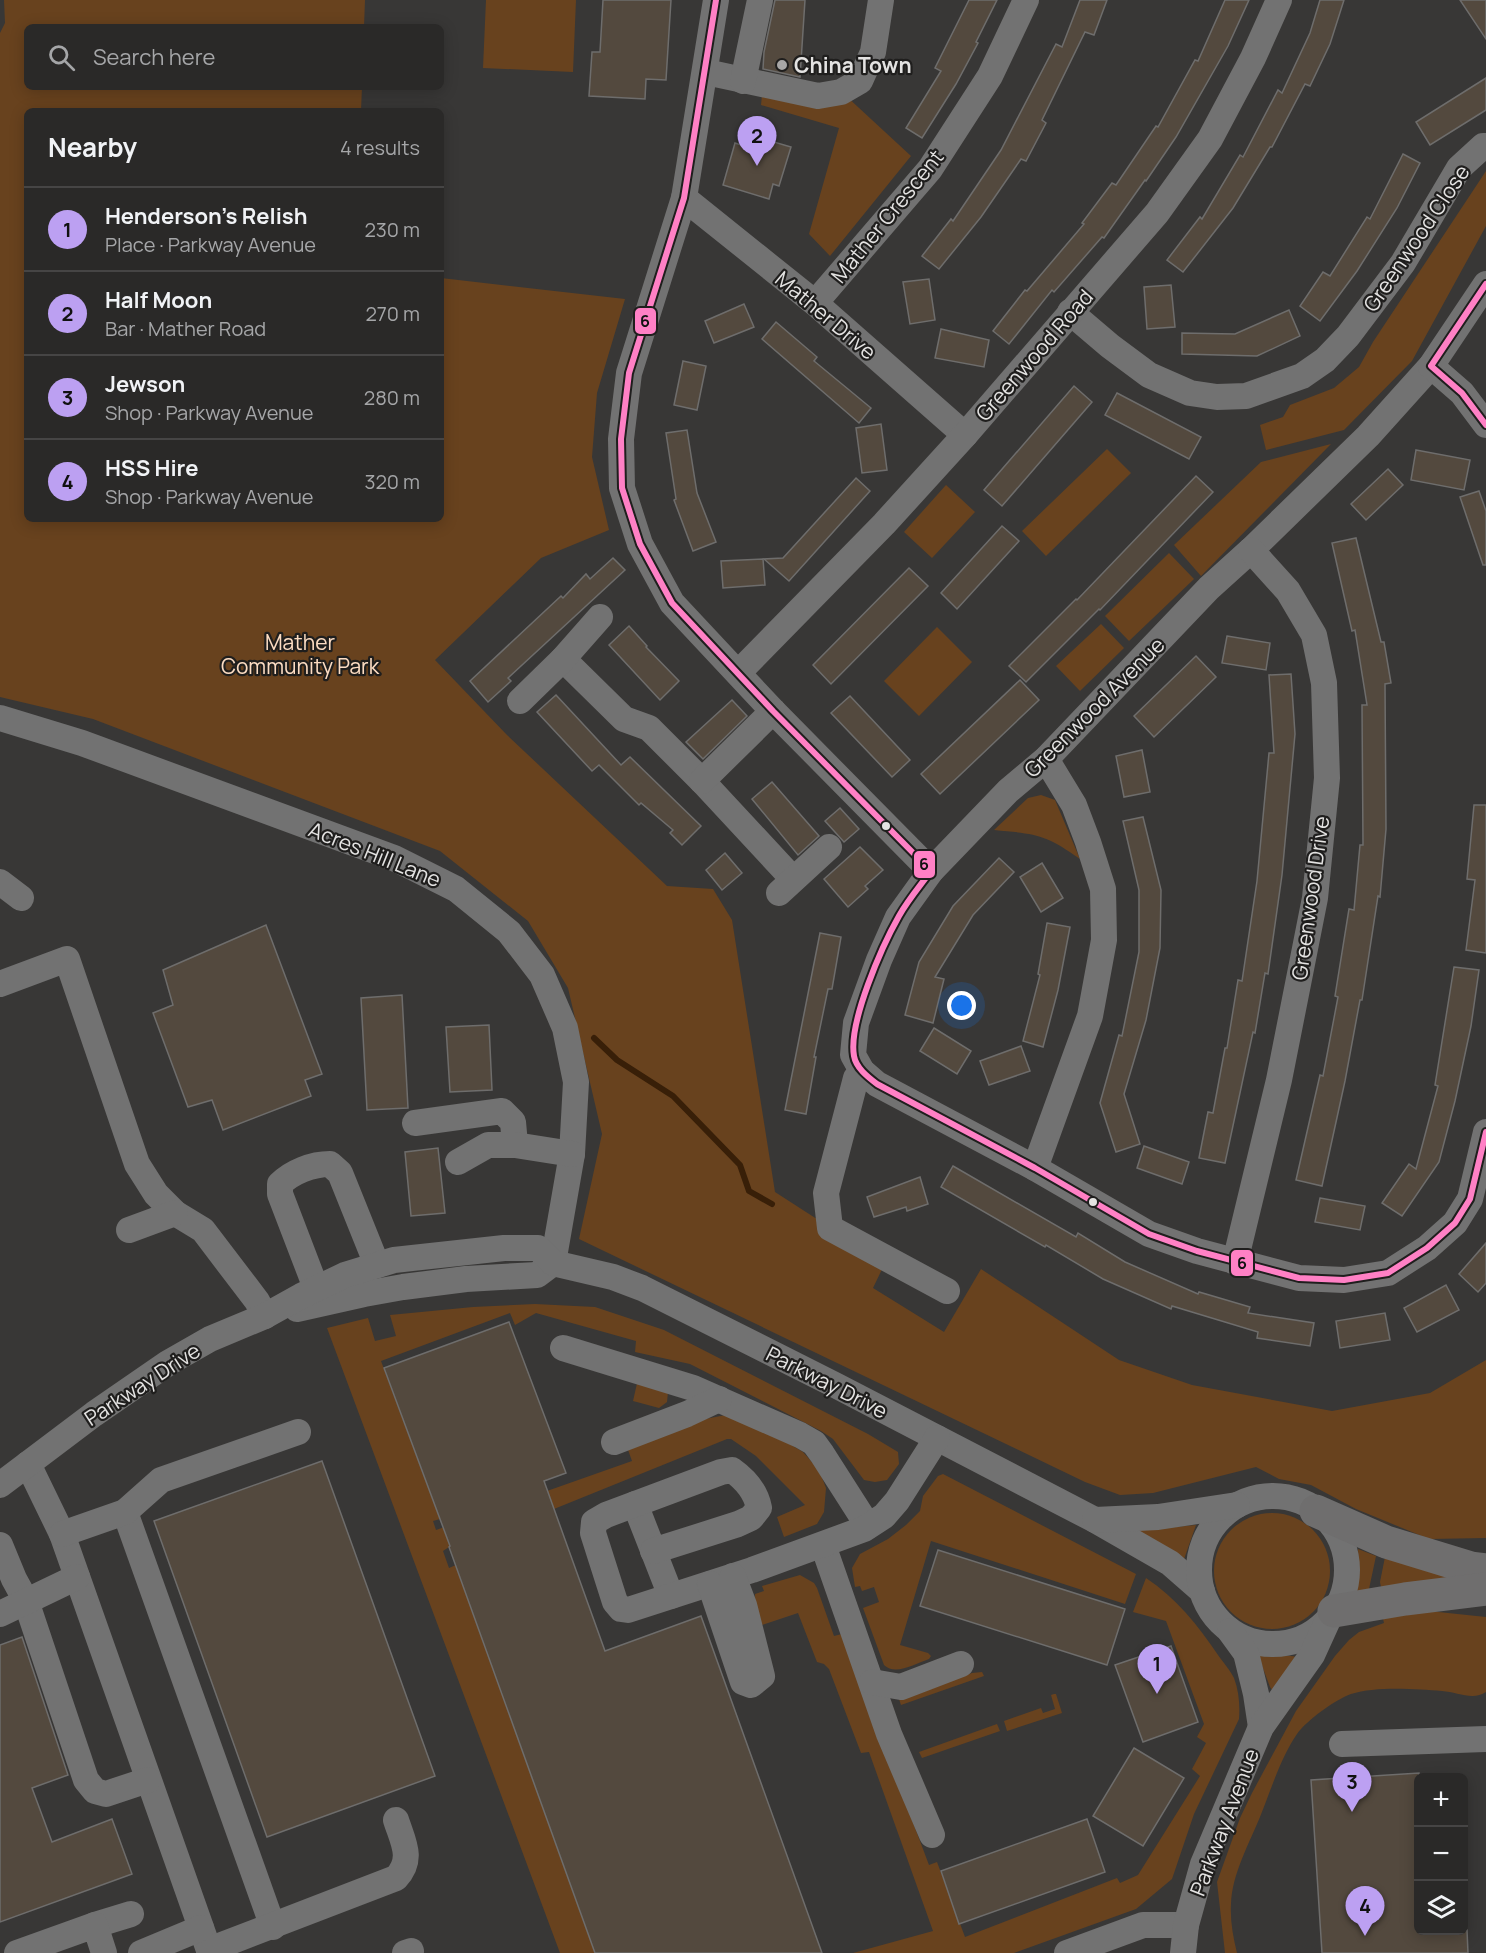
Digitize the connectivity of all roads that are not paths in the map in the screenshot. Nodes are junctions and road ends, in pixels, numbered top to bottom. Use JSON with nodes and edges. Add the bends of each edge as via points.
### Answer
{"nodes":[{"id":1,"x":716,"y":0,"type":"edge"},
{"id":2,"x":760,"y":0,"type":"edge"},
{"id":3,"x":881,"y":0,"type":"edge"},
{"id":4,"x":1026,"y":0,"type":"edge"},
{"id":5,"x":1279,"y":0,"type":"edge"},
{"id":6,"x":706,"y":72,"type":"junction"},
{"id":7,"x":743,"y":81,"type":"junction"},
{"id":8,"x":1486,"y":146,"type":"edge"},
{"id":9,"x":684,"y":198,"type":"junction"},
{"id":10,"x":1486,"y":284,"type":"edge"},
{"id":11,"x":815,"y":303,"type":"junction"},
{"id":12,"x":1070,"y":312,"type":"junction"},
{"id":13,"x":1431,"y":366,"type":"junction"},
{"id":14,"x":1486,"y":425,"type":"edge"},
{"id":15,"x":964,"y":435,"type":"junction"},
{"id":16,"x":1251,"y":550,"type":"junction"},
{"id":17,"x":600,"y":617,"type":"dead end"},
{"id":18,"x":563,"y":659,"type":"junction"},
{"id":19,"x":738,"y":673,"type":"junction"},
{"id":20,"x":520,"y":701,"type":"dead end"},
{"id":21,"x":773,"y":711,"type":"junction"},
{"id":22,"x":0,"y":718,"type":"edge"},
{"id":23,"x":1046,"y":759,"type":"junction"},
{"id":24,"x":702,"y":780,"type":"junction"},
{"id":25,"x":829,"y":847,"type":"dead end"},
{"id":26,"x":930,"y":871,"type":"junction"},
{"id":27,"x":0,"y":882,"type":"edge"},
{"id":28,"x":0,"y":906,"type":"edge"},
{"id":29,"x":0,"y":984,"type":"edge"},
{"id":30,"x":861,"y":1071,"type":"junction"},
{"id":31,"x":415,"y":1123,"type":"dead end"},
{"id":32,"x":1486,"y":1132,"type":"edge"},
{"id":33,"x":515,"y":1145,"type":"junction"},
{"id":34,"x":572,"y":1154,"type":"junction"},
{"id":35,"x":458,"y":1162,"type":"dead end"},
{"id":36,"x":1035,"y":1168,"type":"junction"},
{"id":37,"x":175,"y":1214,"type":"junction"},
{"id":38,"x":129,"y":1230,"type":"dead end"},
{"id":39,"x":1235,"y":1262,"type":"junction"},
{"id":40,"x":553,"y":1263,"type":"junction"},
{"id":41,"x":377,"y":1265,"type":"junction"},
{"id":42,"x":316,"y":1288,"type":"junction"},
{"id":43,"x":947,"y":1291,"type":"dead end"},
{"id":44,"x":265,"y":1316,"type":"junction"},
{"id":45,"x":563,"y":1348,"type":"dead end"},
{"id":46,"x":719,"y":1398,"type":"junction"},
{"id":47,"x":298,"y":1432,"type":"dead end"},
{"id":48,"x":937,"y":1438,"type":"junction"},
{"id":49,"x":614,"y":1442,"type":"dead end"},
{"id":50,"x":28,"y":1464,"type":"junction"},
{"id":51,"x":0,"y":1485,"type":"edge"},
{"id":52,"x":635,"y":1504,"type":"junction"},
{"id":53,"x":1239,"y":1504,"type":"junction"},
{"id":54,"x":1316,"y":1511,"type":"junction"},
{"id":55,"x":125,"y":1512,"type":"junction"},
{"id":56,"x":1095,"y":1520,"type":"junction"},
{"id":57,"x":868,"y":1526,"type":"junction"},
{"id":58,"x":62,"y":1534,"type":"junction"},
{"id":59,"x":0,"y":1545,"type":"edge"},
{"id":60,"x":823,"y":1545,"type":"junction"},
{"id":61,"x":653,"y":1551,"type":"junction"},
{"id":62,"x":1486,"y":1551,"type":"edge"},
{"id":63,"x":1431,"y":1556,"type":"junction"},
{"id":64,"x":1486,"y":1570,"type":"edge"},
{"id":65,"x":77,"y":1577,"type":"junction"},
{"id":66,"x":1486,"y":1589,"type":"edge"},
{"id":67,"x":1202,"y":1591,"type":"junction"},
{"id":68,"x":671,"y":1596,"type":"junction"},
{"id":69,"x":1405,"y":1599,"type":"junction"},
{"id":70,"x":26,"y":1601,"type":"junction"},
{"id":71,"x":1486,"y":1609,"type":"edge"},
{"id":72,"x":0,"y":1614,"type":"edge"},
{"id":73,"x":1331,"y":1615,"type":"junction"},
{"id":74,"x":1230,"y":1631,"type":"junction"},
{"id":75,"x":961,"y":1664,"type":"dead end"},
{"id":76,"x":872,"y":1682,"type":"junction"},
{"id":77,"x":901,"y":1687,"type":"junction"},
{"id":78,"x":1261,"y":1727,"type":"junction"},
{"id":79,"x":890,"y":1734,"type":"junction"},
{"id":80,"x":1486,"y":1739,"type":"edge"},
{"id":81,"x":1342,"y":1744,"type":"dead end"},
{"id":82,"x":148,"y":1780,"type":"junction"},
{"id":83,"x":396,"y":1820,"type":"dead end"},
{"id":84,"x":932,"y":1836,"type":"dead end"},
{"id":85,"x":130,"y":1914,"type":"dead end"},
{"id":86,"x":1186,"y":1924,"type":"junction"},
{"id":87,"x":95,"y":1925,"type":"junction"},
{"id":88,"x":273,"y":1927,"type":"junction"},
{"id":89,"x":206,"y":1944,"type":"edge"},
{"id":90,"x":17,"y":1953,"type":"edge"},
{"id":91,"x":104,"y":1953,"type":"edge"},
{"id":92,"x":141,"y":1953,"type":"edge"},
{"id":93,"x":1068,"y":1953,"type":"edge"},
{"id":94,"x":1183,"y":1953,"type":"edge"}],
"edges":[{"from":1,"to":6,"type":"street"},
{"from":2,"to":7,"type":"street"},
{"from":3,"to":7,"type":"street","via":[[873,52],[860,81],[850,87],[818,96]]},
{"from":4,"to":11,"type":"street","name":"Mather Crescent","via":[[990,76],[930,168]]},
{"from":5,"to":12,"type":"street","name":"Greenwood Road","via":[[1210,139],[1157,213]]},
{"from":6,"to":7,"type":"street"},
{"from":6,"to":9,"type":"street"},
{"from":8,"to":12,"type":"street","name":"Greenwood Close","via":[[1459,168],[1403,263],[1348,336],[1325,360],[1302,376],[1246,396],[1190,393],[1149,375]]},
{"from":9,"to":11,"type":"street","name":"Mather Drive"},
{"from":9,"to":19,"type":"street","via":[[629,373],[621,439],[622,488],[640,544],[672,603]]},
{"from":10,"to":13,"type":"street","name":"Greenwood Avenue"},
{"from":11,"to":15,"type":"street","name":"Mather Drive"},
{"from":12,"to":15,"type":"street","name":"Greenwood Road"},
{"from":13,"to":14,"type":"street","via":[[1462,393]]},
{"from":13,"to":16,"type":"street","name":"Greenwood Avenue","via":[[1368,436]]},
{"from":15,"to":19,"type":"street","name":"Greenwood Road","via":[[884,524]]},
{"from":16,"to":23,"type":"street","name":"Greenwood Avenue","via":[[1209,588]]},
{"from":16,"to":39,"type":"street","name":"Greenwood Drive","via":[[1288,591],[1314,635],[1324,683],[1327,778],[1315,898],[1280,1080]]},
{"from":17,"to":18,"type":"street"},
{"from":18,"to":20,"type":"street"},
{"from":18,"to":24,"type":"street","via":[[624,719],[649,728]]},
{"from":19,"to":21,"type":"street"},
{"from":21,"to":24,"type":"street"},
{"from":21,"to":26,"type":"street"},
{"from":22,"to":34,"type":"street","name":"Acres Hill Lane","via":[[82,743],[384,854],[456,889],[509,932],[542,975],[565,1028],[576,1082]]},
{"from":23,"to":26,"type":"street","name":"Greenwood Avenue","via":[[1008,791]]},
{"from":23,"to":36,"type":"street","via":[[1074,806],[1088,842],[1103,889],[1104,940],[1090,1016]]},
{"from":24,"to":25,"type":"street","via":[[786,886]]},
{"from":26,"to":30,"type":"street","name":"Greenwood Avenue","via":[[898,917],[856,1023],[853,1055]]},
{"from":27,"to":28,"type":"street","via":[[21,898]]},
{"from":29,"to":37,"type":"street","via":[[67,959],[137,1164],[156,1194]]},
{"from":30,"to":36,"type":"street","via":[[877,1084]]},
{"from":30,"to":43,"type":"street","via":[[826,1192],[830,1228]]},
{"from":31,"to":33,"type":"street","via":[[502,1112],[513,1122]]},
{"from":32,"to":39,"type":"street","via":[[1470,1198],[1455,1222],[1427,1248],[1388,1272],[1344,1280],[1299,1278]]},
{"from":33,"to":34,"type":"street"},
{"from":33,"to":35,"type":"street","via":[[488,1145]]},
{"from":34,"to":40,"type":"street","name":"Acres Hill Lane"},
{"from":36,"to":39,"type":"street","via":[[1149,1234]]},
{"from":37,"to":38,"type":"street"},
{"from":37,"to":44,"type":"street","via":[[203,1230],[258,1301]]},
{"from":40,"to":41,"type":"street","name":"Parkway Drive","via":[[538,1248],[515,1248],[448,1253]]},
{"from":40,"to":44,"type":"street","name":"Parkway Drive","via":[[537,1275],[403,1287]]},
{"from":40,"to":48,"type":"street","name":"Parkway Drive","via":[[614,1276],[642,1288]]},
{"from":41,"to":42,"type":"street","name":"Parkway Drive"},
{"from":41,"to":42,"type":"street","via":[[340,1173],[330,1164],[318,1164],[280,1184],[280,1194]]},
{"from":42,"to":44,"type":"street","name":"Parkway Drive"},
{"from":44,"to":50,"type":"street","name":"Parkway Drive","via":[[210,1339],[168,1363]]},
{"from":45,"to":46,"type":"street"},
{"from":46,"to":49,"type":"street"},
{"from":46,"to":57,"type":"street","via":[[814,1443]]},
{"from":47,"to":55,"type":"street","via":[[161,1480]]},
{"from":48,"to":56,"type":"street","name":"Parkway Drive"},
{"from":48,"to":57,"type":"street","via":[[897,1501]]},
{"from":50,"to":51,"type":"street","name":"Parkway Drive"},
{"from":50,"to":58,"type":"street"},
{"from":52,"to":61,"type":"street"},
{"from":52,"to":61,"type":"street","via":[[732,1470],[756,1495],[759,1508],[752,1518]]},
{"from":52,"to":68,"type":"street","via":[[594,1522],[593,1533],[615,1602],[628,1610]]},
{"from":53,"to":54,"type":"street","via":[[1264,1497],[1286,1498]]},
{"from":53,"to":56,"type":"street","via":[[1158,1517]]},
{"from":53,"to":67,"type":"street","via":[[1221,1517],[1204,1543],[1199,1562]]},
{"from":54,"to":63,"type":"highway","via":[[1386,1542]]},
{"from":54,"to":73,"type":"street","via":[[1334,1529],[1345,1553],[1344,1591]]},
{"from":55,"to":58,"type":"street"},
{"from":55,"to":88,"type":"street"},
{"from":56,"to":67,"type":"street","name":"Parkway Drive","via":[[1170,1563]]},
{"from":57,"to":60,"type":"street"},
{"from":58,"to":65,"type":"street"},
{"from":59,"to":70,"type":"street"},
{"from":60,"to":68,"type":"street"},
{"from":60,"to":76,"type":"street"},
{"from":61,"to":68,"type":"street"},
{"from":62,"to":63,"type":"highway"},
{"from":63,"to":64,"type":"highway"},
{"from":65,"to":70,"type":"street"},
{"from":65,"to":82,"type":"street"},
{"from":66,"to":69,"type":"highway"},
{"from":67,"to":74,"type":"street","via":[[1211,1612]]},
{"from":69,"to":71,"type":"highway","via":[[1422,1605]]},
{"from":69,"to":73,"type":"highway"},
{"from":70,"to":72,"type":"street"},
{"from":70,"to":82,"type":"street","via":[[86,1779],[95,1791],[106,1794]]},
{"from":73,"to":74,"type":"street","via":[[1314,1632],[1296,1641],[1268,1645]]},
{"from":73,"to":78,"type":"street","name":"Parkway Avenue","via":[[1312,1655]]},
{"from":74,"to":78,"type":"street","name":"Parkway Avenue","via":[[1245,1653]]},
{"from":75,"to":77,"type":"street"},
{"from":76,"to":77,"type":"street"},
{"from":76,"to":79,"type":"street"},
{"from":77,"to":79,"type":"street","via":[[890,1694]]},
{"from":78,"to":86,"type":"street","name":"Parkway Avenue","via":[[1207,1852]]},
{"from":79,"to":84,"type":"street"},
{"from":80,"to":81,"type":"street"},
{"from":82,"to":89,"type":"street"},
{"from":83,"to":88,"type":"street","via":[[406,1851],[405,1869],[396,1878]]},
{"from":85,"to":87,"type":"street"},
{"from":86,"to":93,"type":"street","via":[[1143,1925]]},
{"from":86,"to":94,"type":"street","name":"Parkway Avenue"},
{"from":87,"to":90,"type":"street"},
{"from":87,"to":91,"type":"street"},
{"from":88,"to":89,"type":"street"},
{"from":89,"to":92,"type":"street"}]}
